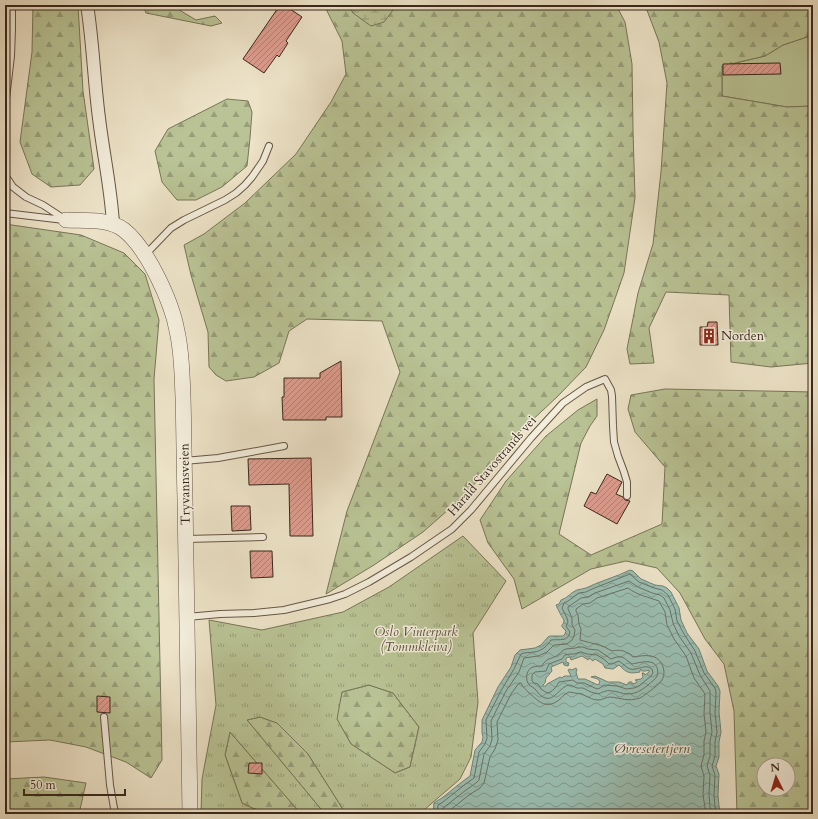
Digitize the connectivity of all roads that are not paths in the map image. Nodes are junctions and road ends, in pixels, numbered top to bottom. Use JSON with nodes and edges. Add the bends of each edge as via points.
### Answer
{"nodes":[{"id":1,"x":12,"y":5,"type":"edge"},
{"id":2,"x":87,"y":5,"type":"edge"},
{"id":3,"x":5,"y":107,"type":"edge"},
{"id":4,"x":268,"y":146,"type":"dead end"},
{"id":5,"x":5,"y":175,"type":"edge"},
{"id":6,"x":5,"y":213,"type":"edge"},
{"id":7,"x":66,"y":220,"type":"junction"},
{"id":8,"x":113,"y":224,"type":"junction"},
{"id":9,"x":145,"y":255,"type":"junction"},
{"id":10,"x":284,"y":446,"type":"dead end"},
{"id":11,"x":184,"y":461,"type":"junction"},
{"id":12,"x":627,"y":496,"type":"dead end"},
{"id":13,"x":263,"y":537,"type":"dead end"},
{"id":14,"x":186,"y":539,"type":"junction"},
{"id":15,"x":187,"y":617,"type":"junction"},
{"id":16,"x":104,"y":717,"type":"dead end"},
{"id":17,"x":116,"y":814,"type":"edge"},
{"id":18,"x":190,"y":814,"type":"edge"}],
"edges":[{"from":1,"to":3,"type":"lane"},
{"from":2,"to":8,"type":"street","via":[[98,117],[110,187]]},
{"from":4,"to":9,"type":"lane","via":[[263,161],[236,193],[171,228]]},
{"from":5,"to":7,"type":"lane","via":[[26,197]]},
{"from":6,"to":7,"type":"lane"},
{"from":7,"to":8,"type":"street","name":"Tryvannsveien"},
{"from":8,"to":9,"type":"street","name":"Tryvannsveien","via":[[133,238]]},
{"from":9,"to":11,"type":"street","name":"Tryvannsveien","via":[[164,290],[177,329],[181,364]]},
{"from":10,"to":11,"type":"lane","via":[[218,458]]},
{"from":11,"to":14,"type":"street","name":"Tryvannsveien"},
{"from":12,"to":15,"type":"lane","name":"Harald Stavostrands vei","via":[[627,482],[614,442],[611,390],[605,379],[586,387],[564,403],[456,526],[369,582],[330,599],[284,610]]},
{"from":13,"to":14,"type":"lane"},
{"from":14,"to":15,"type":"street","name":"Tryvannsveien"},
{"from":15,"to":18,"type":"street","name":"Tryvannsveien"},
{"from":16,"to":17,"type":"lane","via":[[110,785]]}]}
